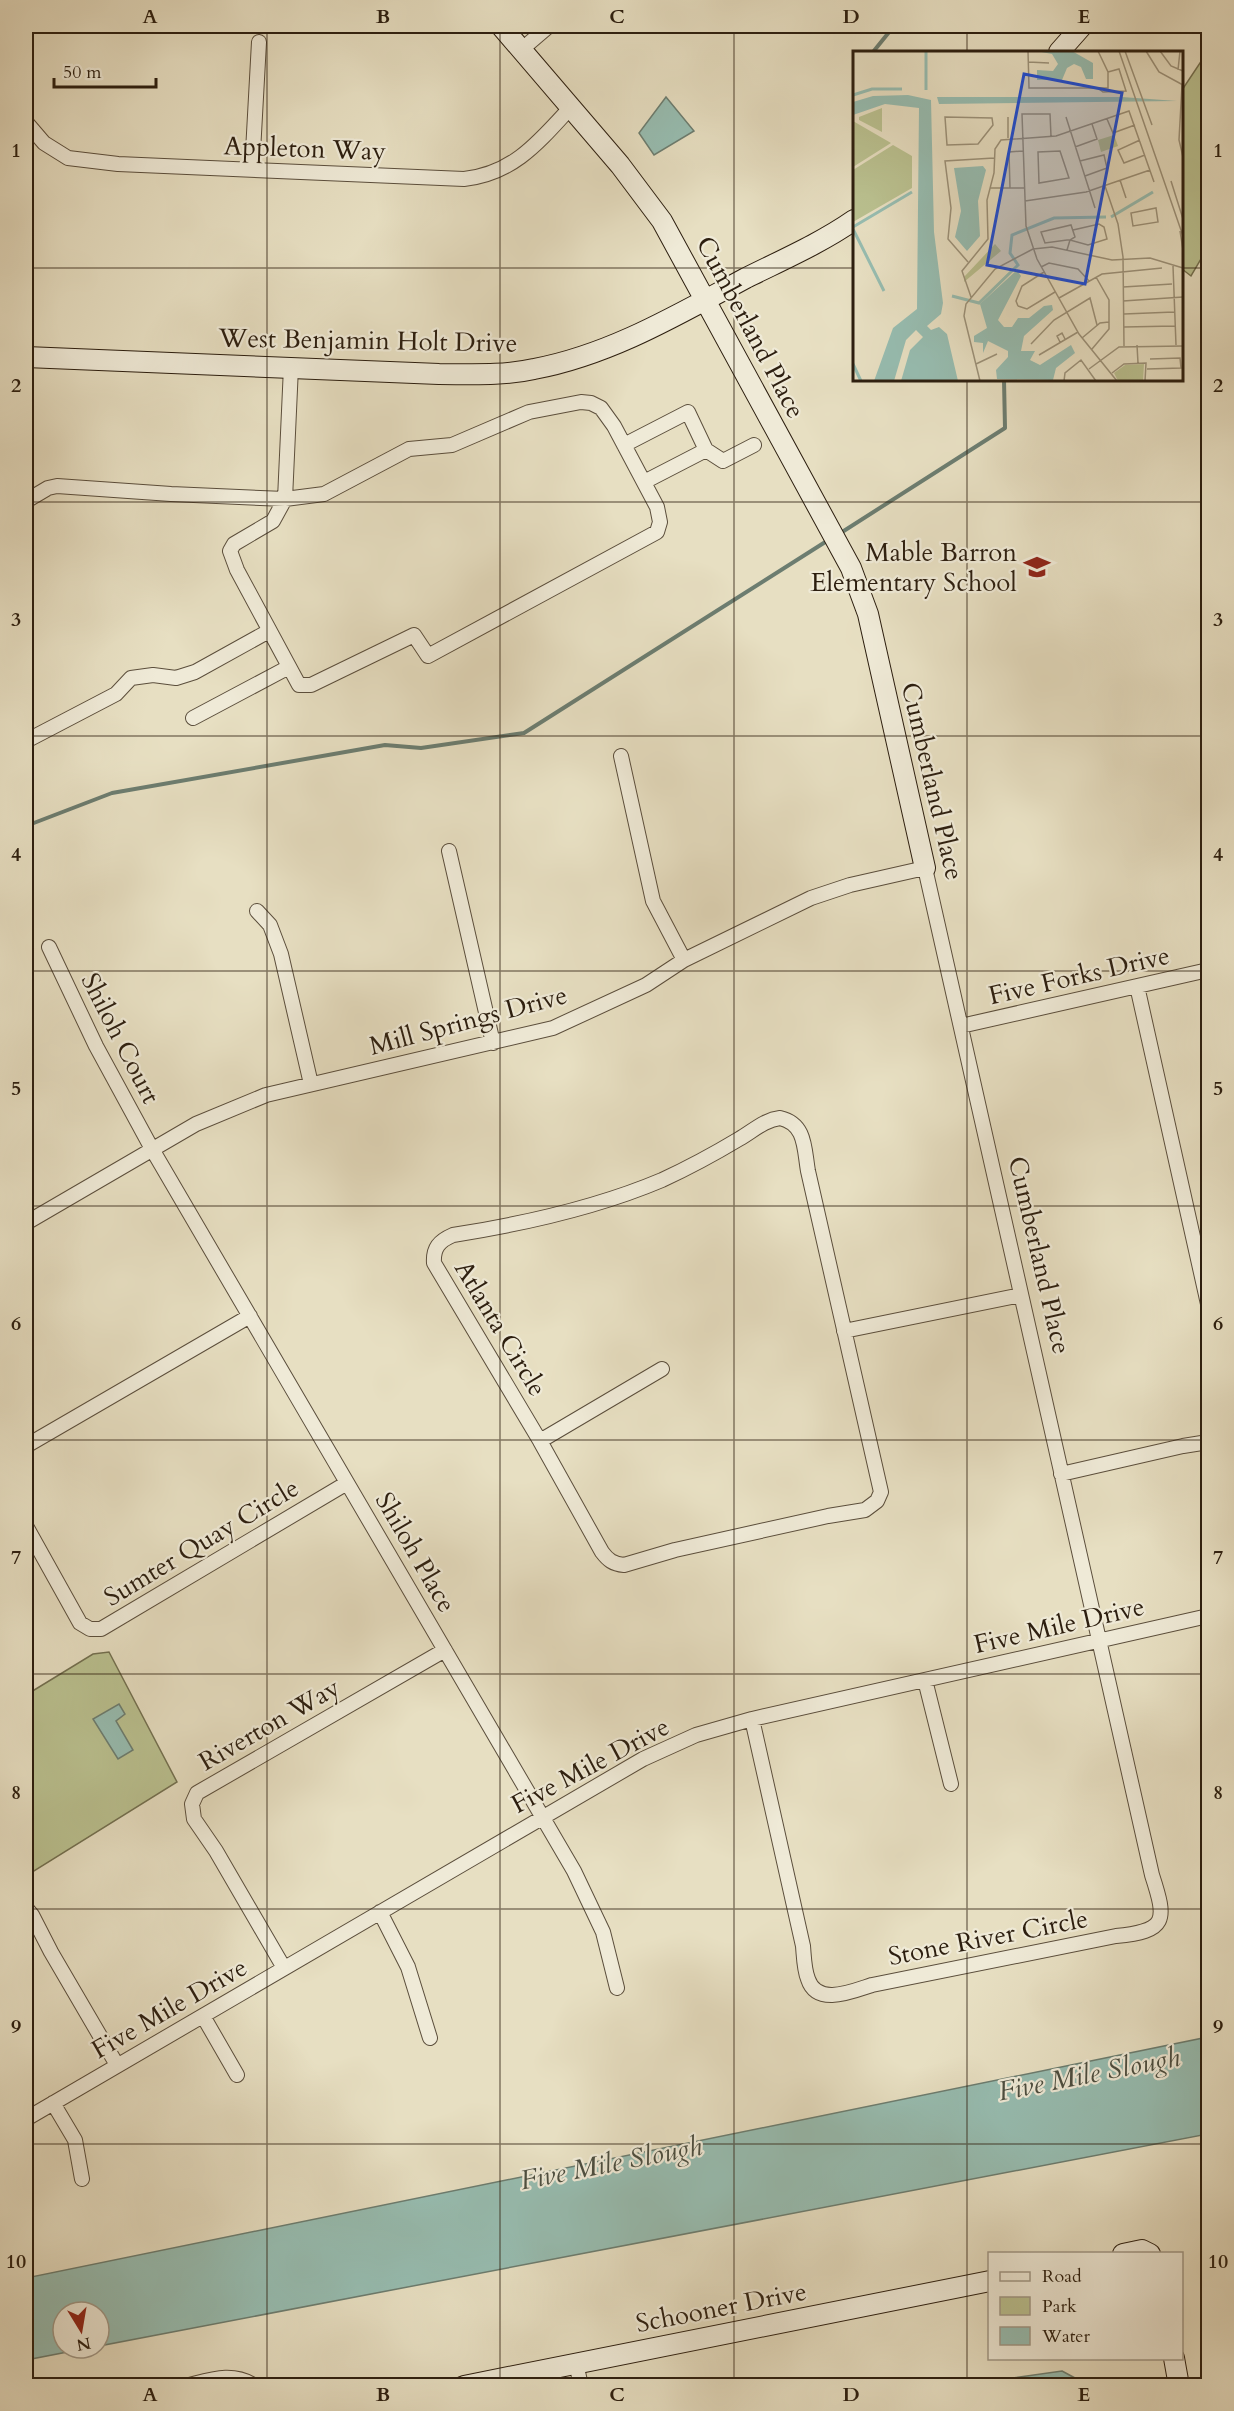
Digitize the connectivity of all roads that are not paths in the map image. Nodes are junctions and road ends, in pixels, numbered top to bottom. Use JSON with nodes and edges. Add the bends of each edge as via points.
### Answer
{"nodes":[{"id":1,"x":501,"y":26,"type":"edge"},
{"id":2,"x":549,"y":26,"type":"edge"},
{"id":3,"x":1082,"y":26,"type":"edge"},
{"id":4,"x":259,"y":42,"type":"dead end"},
{"id":5,"x":521,"y":50,"type":"junction"},
{"id":6,"x":1060,"y":51,"type":"edge"},
{"id":7,"x":571,"y":107,"type":"junction"},
{"id":8,"x":26,"y":122,"type":"edge"},
{"id":9,"x":252,"y":170,"type":"junction"},
{"id":10,"x":853,"y":221,"type":"edge"},
{"id":11,"x":705,"y":300,"type":"junction"},
{"id":12,"x":26,"y":357,"type":"edge"},
{"id":13,"x":291,"y":367,"type":"junction"},
{"id":14,"x":624,"y":445,"type":"junction"},
{"id":15,"x":754,"y":445,"type":"dead end"},
{"id":16,"x":706,"y":450,"type":"junction"},
{"id":17,"x":644,"y":482,"type":"junction"},
{"id":18,"x":285,"y":499,"type":"junction"},
{"id":19,"x":26,"y":501,"type":"edge"},
{"id":20,"x":269,"y":631,"type":"junction"},
{"id":21,"x":289,"y":668,"type":"junction"},
{"id":22,"x":193,"y":718,"type":"dead end"},
{"id":23,"x":26,"y":741,"type":"edge"},
{"id":24,"x":621,"y":756,"type":"dead end"},
{"id":25,"x":449,"y":851,"type":"dead end"},
{"id":26,"x":925,"y":868,"type":"junction"},
{"id":27,"x":257,"y":911,"type":"dead end"},
{"id":28,"x":49,"y":947,"type":"dead end"},
{"id":29,"x":684,"y":960,"type":"junction"},
{"id":30,"x":1209,"y":970,"type":"edge"},
{"id":31,"x":1137,"y":986,"type":"junction"},
{"id":32,"x":961,"y":1026,"type":"junction"},
{"id":33,"x":493,"y":1043,"type":"junction"},
{"id":34,"x":311,"y":1084,"type":"junction"},
{"id":35,"x":152,"y":1149,"type":"junction"},
{"id":36,"x":26,"y":1223,"type":"edge"},
{"id":37,"x":1021,"y":1295,"type":"junction"},
{"id":38,"x":1209,"y":1304,"type":"edge"},
{"id":39,"x":250,"y":1316,"type":"junction"},
{"id":40,"x":844,"y":1331,"type":"junction"},
{"id":41,"x":662,"y":1370,"type":"dead end"},
{"id":42,"x":540,"y":1441,"type":"junction"},
{"id":43,"x":1209,"y":1442,"type":"edge"},
{"id":44,"x":26,"y":1446,"type":"edge"},
{"id":45,"x":1061,"y":1474,"type":"junction"},
{"id":46,"x":348,"y":1483,"type":"junction"},
{"id":47,"x":26,"y":1526,"type":"edge"},
{"id":48,"x":1209,"y":1616,"type":"edge"},
{"id":49,"x":1099,"y":1641,"type":"junction"},
{"id":50,"x":445,"y":1650,"type":"junction"},
{"id":51,"x":925,"y":1680,"type":"junction"},
{"id":52,"x":752,"y":1719,"type":"junction"},
{"id":53,"x":951,"y":1784,"type":"dead end"},
{"id":54,"x":542,"y":1817,"type":"junction"},
{"id":55,"x":26,"y":1908,"type":"edge"},
{"id":56,"x":380,"y":1912,"type":"junction"},
{"id":57,"x":284,"y":1968,"type":"junction"},
{"id":58,"x":617,"y":1988,"type":"dead end"},
{"id":59,"x":203,"y":2016,"type":"junction"},
{"id":60,"x":430,"y":2038,"type":"dead end"},
{"id":61,"x":117,"y":2065,"type":"junction"},
{"id":62,"x":237,"y":2075,"type":"dead end"},
{"id":63,"x":53,"y":2103,"type":"junction"},
{"id":64,"x":26,"y":2119,"type":"edge"},
{"id":65,"x":82,"y":2179,"type":"dead end"},
{"id":66,"x":1127,"y":2252,"type":"edge"},
{"id":67,"x":1144,"y":2252,"type":"edge"},
{"id":68,"x":988,"y":2281,"type":"edge"},
{"id":69,"x":1174,"y":2360,"type":"edge"},
{"id":70,"x":576,"y":2363,"type":"junction"},
{"id":71,"x":185,"y":2385,"type":"edge"},
{"id":72,"x":255,"y":2385,"type":"edge"},
{"id":73,"x":464,"y":2385,"type":"edge"},
{"id":74,"x":581,"y":2385,"type":"edge"},
{"id":75,"x":1179,"y":2385,"type":"edge"}],
"edges":[{"from":1,"to":5,"type":"street","name":"Cumberland Place"},
{"from":2,"to":5,"type":"street"},
{"from":3,"to":6,"type":"street"},
{"from":4,"to":9,"type":"street"},
{"from":5,"to":7,"type":"street","name":"Cumberland Place"},
{"from":7,"to":9,"type":"street","name":"Appleton Way","via":[[512,163],[483,177]]},
{"from":7,"to":11,"type":"street","name":"Cumberland Place","via":[[644,194]]},
{"from":8,"to":9,"type":"street","name":"Appleton Way","via":[[53,150],[73,159]]},
{"from":10,"to":11,"type":"street","name":"West Benjamin Holt Drive"},
{"from":11,"to":13,"type":"street","name":"West Benjamin Holt Drive","via":[[607,347],[532,370],[485,374]]},
{"from":11,"to":26,"type":"street","name":"Cumberland Place","via":[[861,592]]},
{"from":12,"to":13,"type":"street","name":"West Benjamin Holt Drive"},
{"from":13,"to":18,"type":"street"},
{"from":14,"to":16,"type":"street","via":[[688,412]]},
{"from":14,"to":17,"type":"street"},
{"from":14,"to":18,"type":"street","via":[[602,408],[581,402],[529,412],[452,445],[409,449],[324,494]]},
{"from":15,"to":16,"type":"street","via":[[723,460]]},
{"from":16,"to":17,"type":"street"},
{"from":17,"to":21,"type":"street","via":[[657,507],[657,532],[428,656],[414,635],[311,685],[299,685]]},
{"from":18,"to":19,"type":"street","via":[[57,486]]},
{"from":18,"to":20,"type":"street","via":[[273,521],[234,544],[230,551]]},
{"from":20,"to":21,"type":"street"},
{"from":20,"to":23,"type":"street","via":[[195,672],[176,678],[131,678],[116,694]]},
{"from":21,"to":22,"type":"street"},
{"from":24,"to":29,"type":"street","via":[[653,901]]},
{"from":25,"to":33,"type":"street"},
{"from":26,"to":29,"type":"street","name":"Mill Springs Drive","via":[[811,898]]},
{"from":26,"to":32,"type":"street","name":"Cumberland Place"},
{"from":27,"to":34,"type":"street","via":[[270,925],[281,954]]},
{"from":28,"to":35,"type":"street","name":"Shiloh Court","via":[[96,1046]]},
{"from":29,"to":33,"type":"street","name":"Mill Springs Drive","via":[[583,1016]]},
{"from":30,"to":31,"type":"street","name":"Five Forks Drive"},
{"from":31,"to":32,"type":"street","name":"Five Forks Drive"},
{"from":31,"to":38,"type":"street"},
{"from":32,"to":37,"type":"street","name":"Cumberland Place"},
{"from":33,"to":34,"type":"street","name":"Mill Springs Drive"},
{"from":34,"to":35,"type":"street","name":"Mill Springs Drive","via":[[266,1095],[196,1124]]},
{"from":35,"to":36,"type":"street","name":"Mill Springs Drive"},
{"from":35,"to":39,"type":"street","name":"Shiloh Place"},
{"from":37,"to":40,"type":"street"},
{"from":37,"to":45,"type":"street","name":"Cumberland Place"},
{"from":39,"to":44,"type":"street"},
{"from":39,"to":46,"type":"street","name":"Shiloh Place"},
{"from":40,"to":42,"type":"street","name":"Atlanta Circle","via":[[880,1481],[878,1501],[870,1508],[617,1564],[602,1552]]},
{"from":40,"to":42,"type":"street","name":"Atlanta Circle","via":[[802,1134],[789,1120],[773,1119],[686,1168],[614,1198],[442,1240],[435,1249],[434,1263]]},
{"from":41,"to":42,"type":"street"},
{"from":43,"to":45,"type":"street"},
{"from":45,"to":49,"type":"street","name":"Cumberland Place"},
{"from":46,"to":47,"type":"street","name":"Sumter Quay Circle","via":[[101,1629],[90,1629],[80,1623]]},
{"from":46,"to":50,"type":"street","name":"Shiloh Place"},
{"from":48,"to":49,"type":"street","name":"Five Mile Drive"},
{"from":49,"to":51,"type":"street","name":"Five Mile Drive"},
{"from":49,"to":52,"type":"street","name":"Stone River Circle","via":[[1161,1902],[1158,1923],[1141,1934],[872,1985],[834,1996],[818,1992],[807,1977]]},
{"from":50,"to":54,"type":"street","name":"Shiloh Place"},
{"from":50,"to":57,"type":"street","name":"Riverton Way","via":[[197,1793],[192,1804],[194,1819]]},
{"from":51,"to":52,"type":"street","name":"Five Mile Drive"},
{"from":51,"to":53,"type":"street"},
{"from":52,"to":54,"type":"street","name":"Five Mile Drive","via":[[696,1735],[643,1759]]},
{"from":54,"to":56,"type":"street","name":"Five Mile Drive"},
{"from":54,"to":58,"type":"street","name":"Shiloh Place","via":[[588,1897],[603,1932]]},
{"from":55,"to":61,"type":"street"},
{"from":56,"to":57,"type":"street","name":"Five Mile Drive"},
{"from":56,"to":60,"type":"street","via":[[408,1967]]},
{"from":57,"to":59,"type":"street","name":"Five Mile Drive"},
{"from":59,"to":61,"type":"street","name":"Five Mile Drive"},
{"from":59,"to":62,"type":"street"},
{"from":61,"to":63,"type":"street","name":"Five Mile Drive"},
{"from":63,"to":64,"type":"street","name":"Five Mile Drive"},
{"from":63,"to":65,"type":"street","via":[[75,2140]]},
{"from":66,"to":67,"type":"street"},
{"from":68,"to":70,"type":"street","name":"Schooner Drive"},
{"from":69,"to":75,"type":"street"},
{"from":70,"to":73,"type":"street","name":"Schooner Drive"},
{"from":70,"to":74,"type":"street"},
{"from":71,"to":72,"type":"street","via":[[227,2377],[243,2378]]}]}
